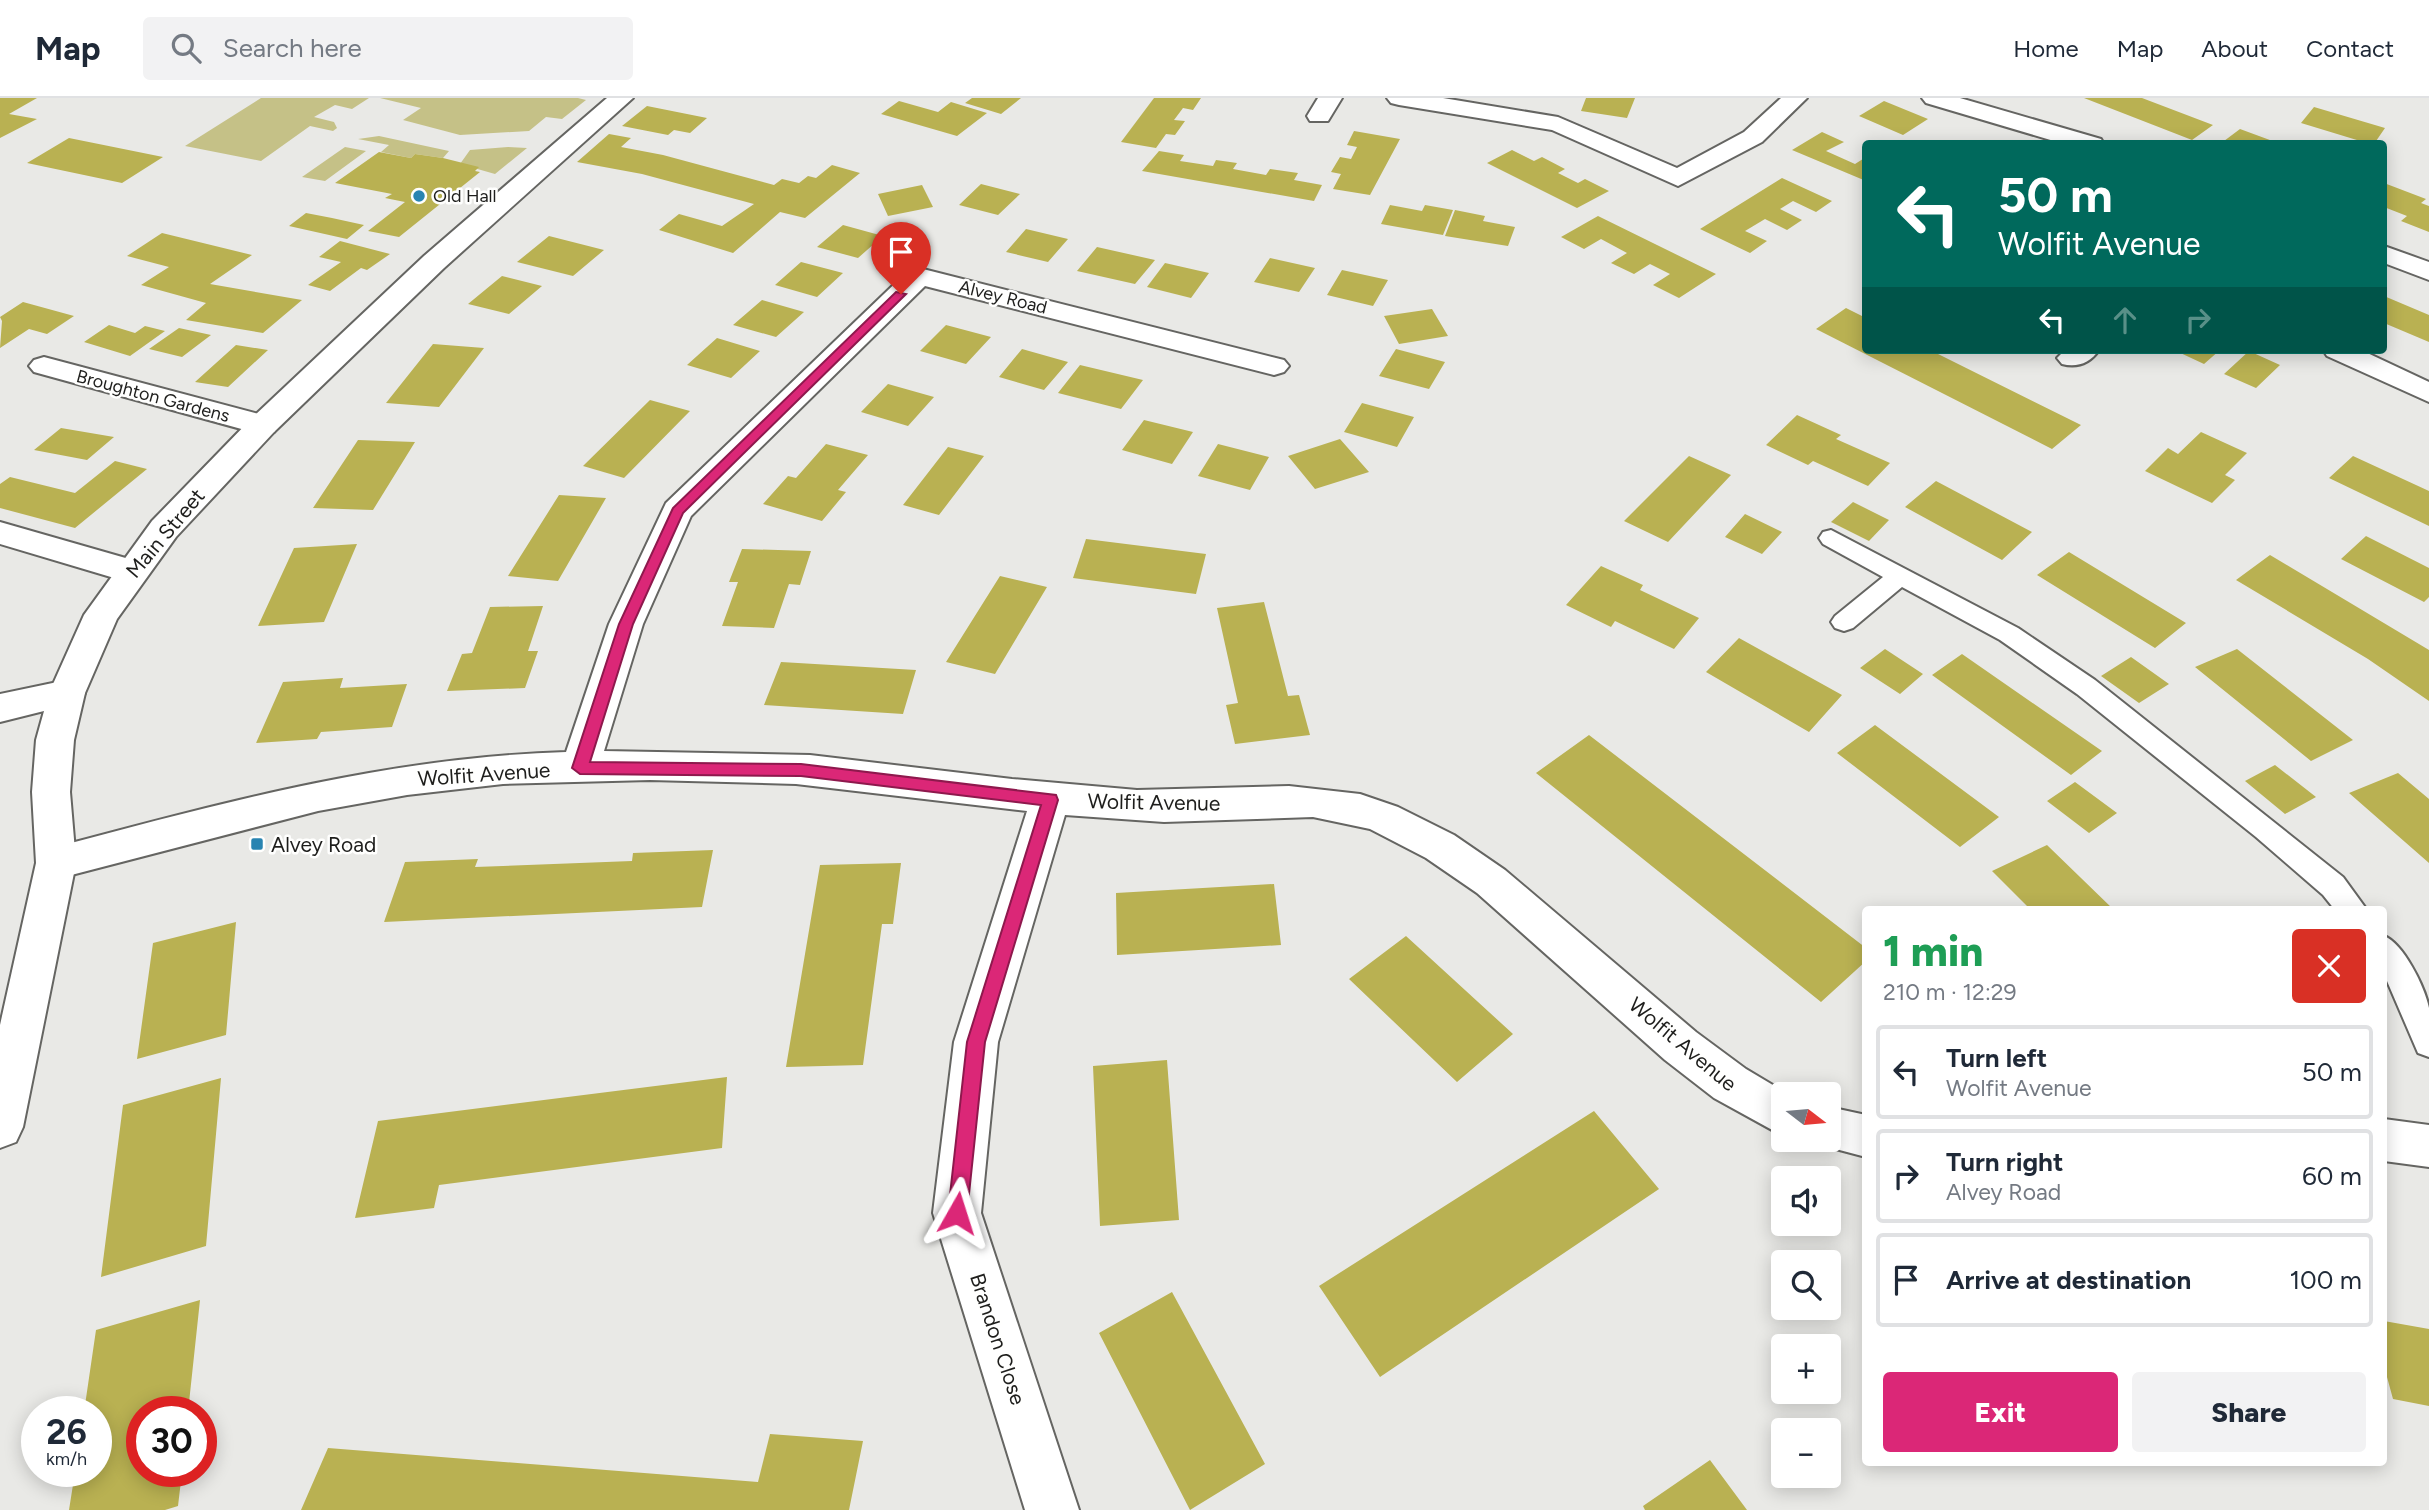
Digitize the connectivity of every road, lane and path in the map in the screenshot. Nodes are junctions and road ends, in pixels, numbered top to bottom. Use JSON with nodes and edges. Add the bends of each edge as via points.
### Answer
{"nodes":[{"id":1,"x":621,"y":98,"type":"edge"},
{"id":2,"x":1399,"y":98,"type":"edge"},
{"id":3,"x":1795,"y":98,"type":"edge"},
{"id":4,"x":1934,"y":98,"type":"edge"},
{"id":5,"x":2078,"y":140,"type":"edge"},
{"id":6,"x":2387,"y":255,"type":"edge"},
{"id":7,"x":2429,"y":272,"type":"edge"},
{"id":8,"x":2346,"y":354,"type":"edge"},
{"id":9,"x":44,"y":366,"type":"dead end"},
{"id":10,"x":1274,"y":366,"type":"dead end"},
{"id":11,"x":2429,"y":393,"type":"edge"},
{"id":12,"x":262,"y":425,"type":"junction"},
{"id":13,"x":0,"y":533,"type":"edge"},
{"id":14,"x":1831,"y":538,"type":"dead end"},
{"id":15,"x":131,"y":571,"type":"junction"},
{"id":16,"x":1901,"y":575,"type":"junction"},
{"id":17,"x":1844,"y":622,"type":"dead end"},
{"id":18,"x":67,"y":693,"type":"junction"},
{"id":19,"x":0,"y":708,"type":"edge"},
{"id":20,"x":580,"y":768,"type":"junction"},
{"id":21,"x":1050,"y":800,"type":"junction"},
{"id":22,"x":56,"y":863,"type":"junction"},
{"id":23,"x":2349,"y":906,"type":"edge"},
{"id":24,"x":2387,"y":953,"type":"edge"},
{"id":25,"x":2429,"y":1043,"type":"edge"},
{"id":26,"x":1771,"y":1109,"type":"edge"},
{"id":27,"x":0,"y":1127,"type":"edge"},
{"id":28,"x":1841,"y":1131,"type":"edge"},
{"id":29,"x":1862,"y":1135,"type":"edge"},
{"id":30,"x":2387,"y":1140,"type":"edge"},
{"id":31,"x":2429,"y":1146,"type":"edge"},
{"id":32,"x":1052,"y":1510,"type":"edge"}],
"edges":[{"from":1,"to":12,"type":"street","name":"Main Street","via":[[434,262]]},
{"from":2,"to":3,"type":"street","via":[[1558,124],[1678,178],[1753,137]]},
{"from":4,"to":5,"type":"street"},
{"from":6,"to":7,"type":"street"},
{"from":8,"to":11,"type":"street"},
{"from":9,"to":12,"type":"street","name":"Broughton Gardens"},
{"from":10,"to":20,"type":"street","name":"Alvey Road","via":[[919,276],[677,511],[626,624]]},
{"from":12,"to":15,"type":"street","name":"Main Street"},
{"from":13,"to":15,"type":"street"},
{"from":14,"to":16,"type":"lane"},
{"from":15,"to":18,"type":"street","name":"Main Street","via":[[101,615]]},
{"from":16,"to":17,"type":"lane"},
{"from":16,"to":23,"type":"lane","via":[[2009,634],[2086,687],[2266,829],[2333,886]]},
{"from":18,"to":19,"type":"street"},
{"from":18,"to":22,"type":"street","name":"Main Street","via":[[55,740],[51,792]]},
{"from":20,"to":21,"type":"street","name":"Wolfit Avenue","via":[[801,770]]},
{"from":20,"to":22,"type":"street","name":"Wolfit Avenue","via":[[395,782],[230,817]]},
{"from":21,"to":26,"type":"street","name":"Wolfit Avenue","via":[[1194,806],[1278,799],[1335,803],[1380,816],[1441,845],[1559,937],[1709,1069]]},
{"from":21,"to":32,"type":"street","name":"Brandon Close","via":[[976,1042],[957,1213]]},
{"from":22,"to":27,"type":"street","name":"Main Street"},
{"from":24,"to":25,"type":"lane"},
{"from":28,"to":29,"type":"street"},
{"from":30,"to":31,"type":"street"}]}
